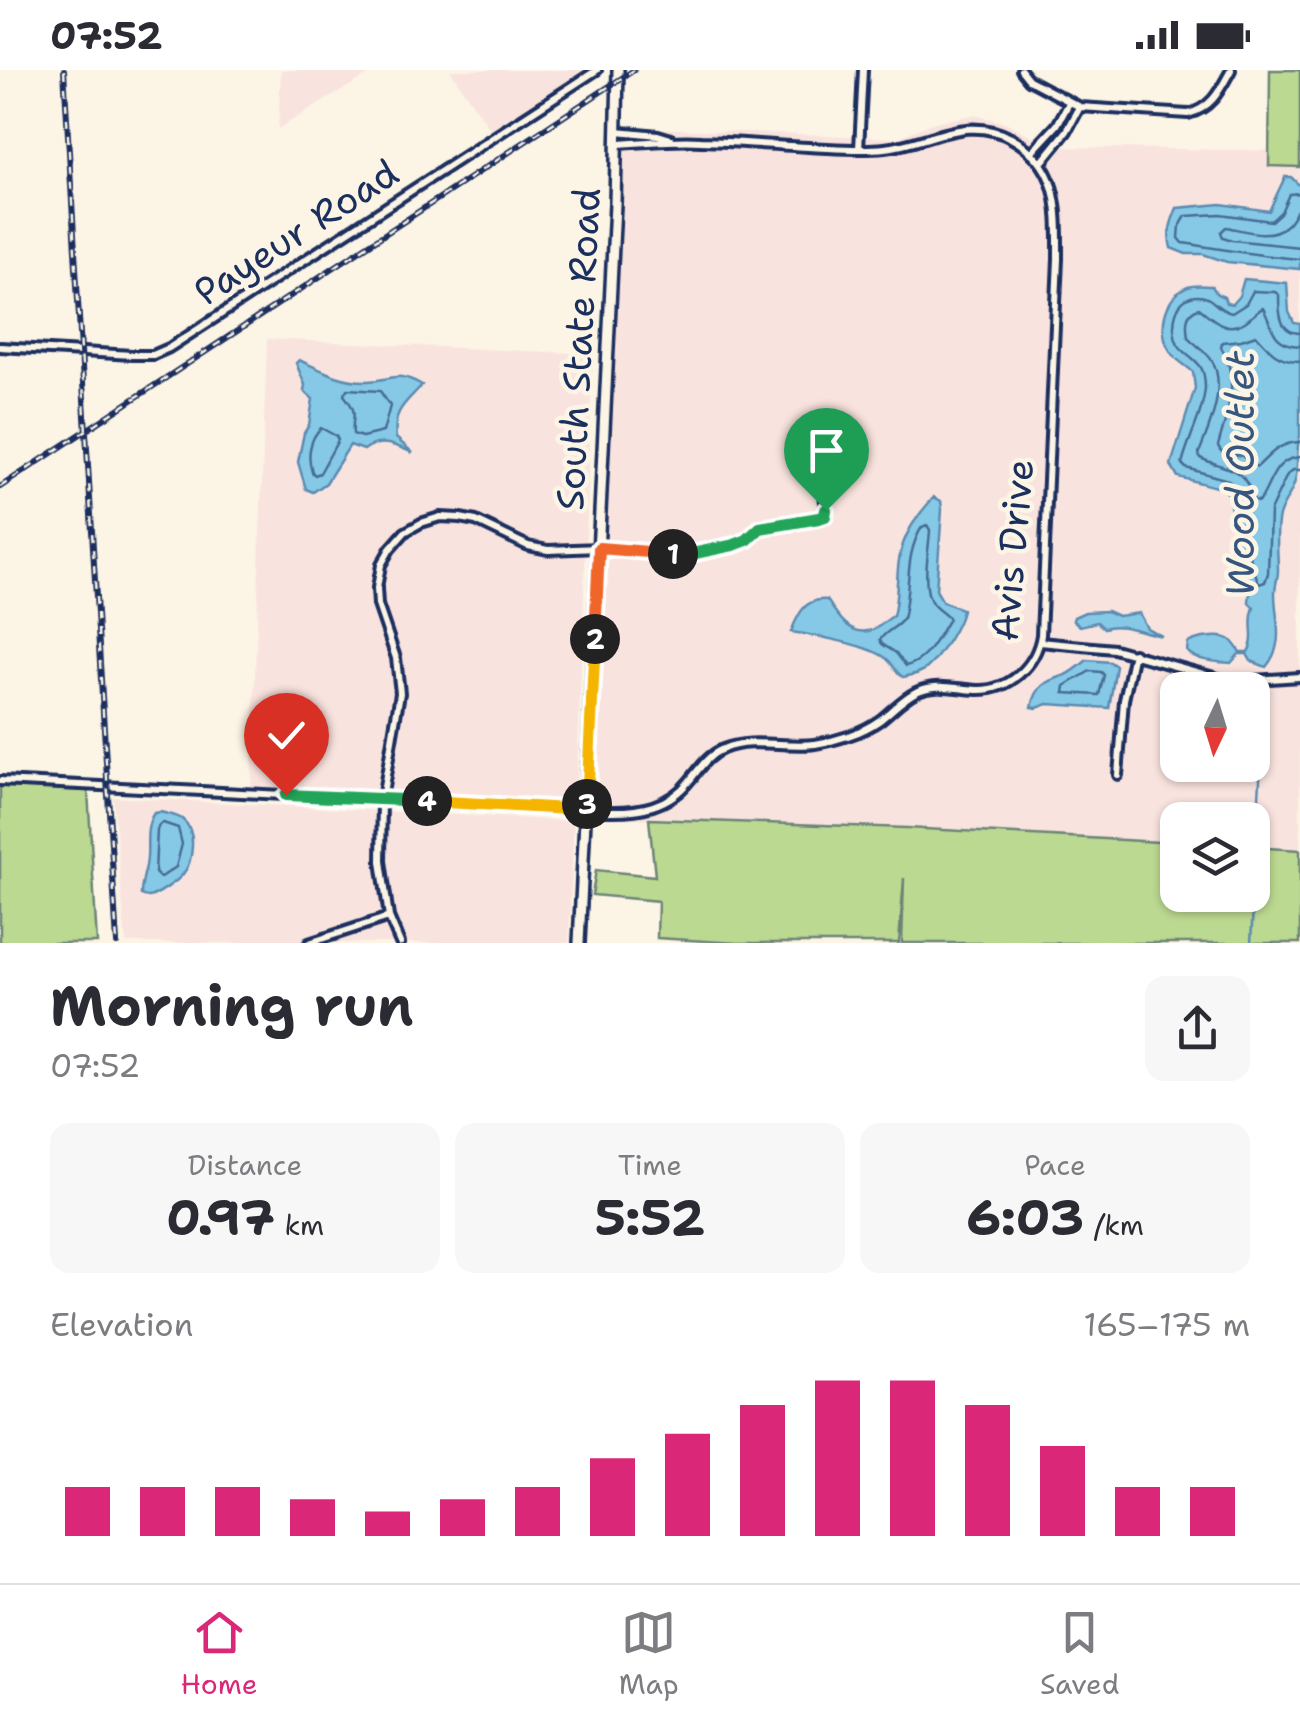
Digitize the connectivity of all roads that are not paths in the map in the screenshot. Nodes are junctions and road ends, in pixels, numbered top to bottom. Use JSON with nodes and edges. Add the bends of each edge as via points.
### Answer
{"nodes":[{"id":1,"x":597,"y":70,"type":"edge"},
{"id":2,"x":618,"y":70,"type":"edge"},
{"id":3,"x":863,"y":70,"type":"edge"},
{"id":4,"x":1021,"y":70,"type":"edge"},
{"id":5,"x":1230,"y":70,"type":"edge"},
{"id":6,"x":1069,"y":103,"type":"junction"},
{"id":7,"x":1080,"y":107,"type":"junction"},
{"id":8,"x":617,"y":131,"type":"junction"},
{"id":9,"x":672,"y":140,"type":"junction"},
{"id":10,"x":617,"y":144,"type":"junction"},
{"id":11,"x":859,"y":149,"type":"junction"},
{"id":12,"x":1032,"y":153,"type":"junction"},
{"id":13,"x":1040,"y":163,"type":"junction"},
{"id":14,"x":0,"y":347,"type":"edge"},
{"id":15,"x":822,"y":476,"type":"dead end"},
{"id":16,"x":599,"y":548,"type":"junction"},
{"id":17,"x":1040,"y":642,"type":"junction"},
{"id":18,"x":1134,"y":654,"type":"junction"},
{"id":19,"x":1300,"y":676,"type":"edge"},
{"id":20,"x":1118,"y":775,"type":"dead end"},
{"id":21,"x":0,"y":781,"type":"edge"},
{"id":22,"x":382,"y":799,"type":"junction"},
{"id":23,"x":586,"y":810,"type":"junction"},
{"id":24,"x":389,"y":918,"type":"junction"},
{"id":25,"x":309,"y":943,"type":"edge"},
{"id":26,"x":400,"y":943,"type":"edge"},
{"id":27,"x":579,"y":943,"type":"edge"}],
"edges":[{"from":1,"to":14,"type":"street","name":"Payeur Road","via":[[170,348],[132,356]]},
{"from":2,"to":8,"type":"main road","name":"South State Road"},
{"from":3,"to":11,"type":"street"},
{"from":4,"to":6,"type":"street"},
{"from":5,"to":7,"type":"street","via":[[1218,94],[1196,112]]},
{"from":6,"to":7,"type":"street"},
{"from":6,"to":12,"type":"street"},
{"from":7,"to":13,"type":"street"},
{"from":8,"to":9,"type":"street"},
{"from":8,"to":10,"type":"main road","name":"South State Road"},
{"from":9,"to":10,"type":"street"},
{"from":9,"to":11,"type":"street"},
{"from":10,"to":16,"type":"main road","name":"South State Road"},
{"from":11,"to":12,"type":"street","via":[[972,127],[1012,138]]},
{"from":12,"to":13,"type":"street","name":"Avis Drive"},
{"from":13,"to":17,"type":"street","name":"Avis Drive","via":[[1057,200],[1058,249]]},
{"from":15,"to":16,"type":"street","via":[[825,516],[760,528],[747,540],[696,553]]},
{"from":16,"to":22,"type":"street","via":[[548,550],[476,521],[440,517],[406,532],[390,549],[381,565],[378,604],[400,693]]},
{"from":16,"to":23,"type":"main road","name":"South State Road"},
{"from":17,"to":18,"type":"street"},
{"from":17,"to":23,"type":"street","name":"Avis Drive","via":[[1026,668],[1006,684],[924,689],[858,732],[818,744],[738,744],[712,755],[668,801],[642,810]]},
{"from":18,"to":19,"type":"street","via":[[1221,679]]},
{"from":18,"to":20,"type":"street"},
{"from":21,"to":22,"type":"street","name":"Avis Drive"},
{"from":22,"to":23,"type":"street","name":"Avis Drive"},
{"from":22,"to":24,"type":"street","via":[[381,872]]},
{"from":23,"to":27,"type":"main road","name":"South State Road"},
{"from":24,"to":25,"type":"street"},
{"from":24,"to":26,"type":"street"}]}
